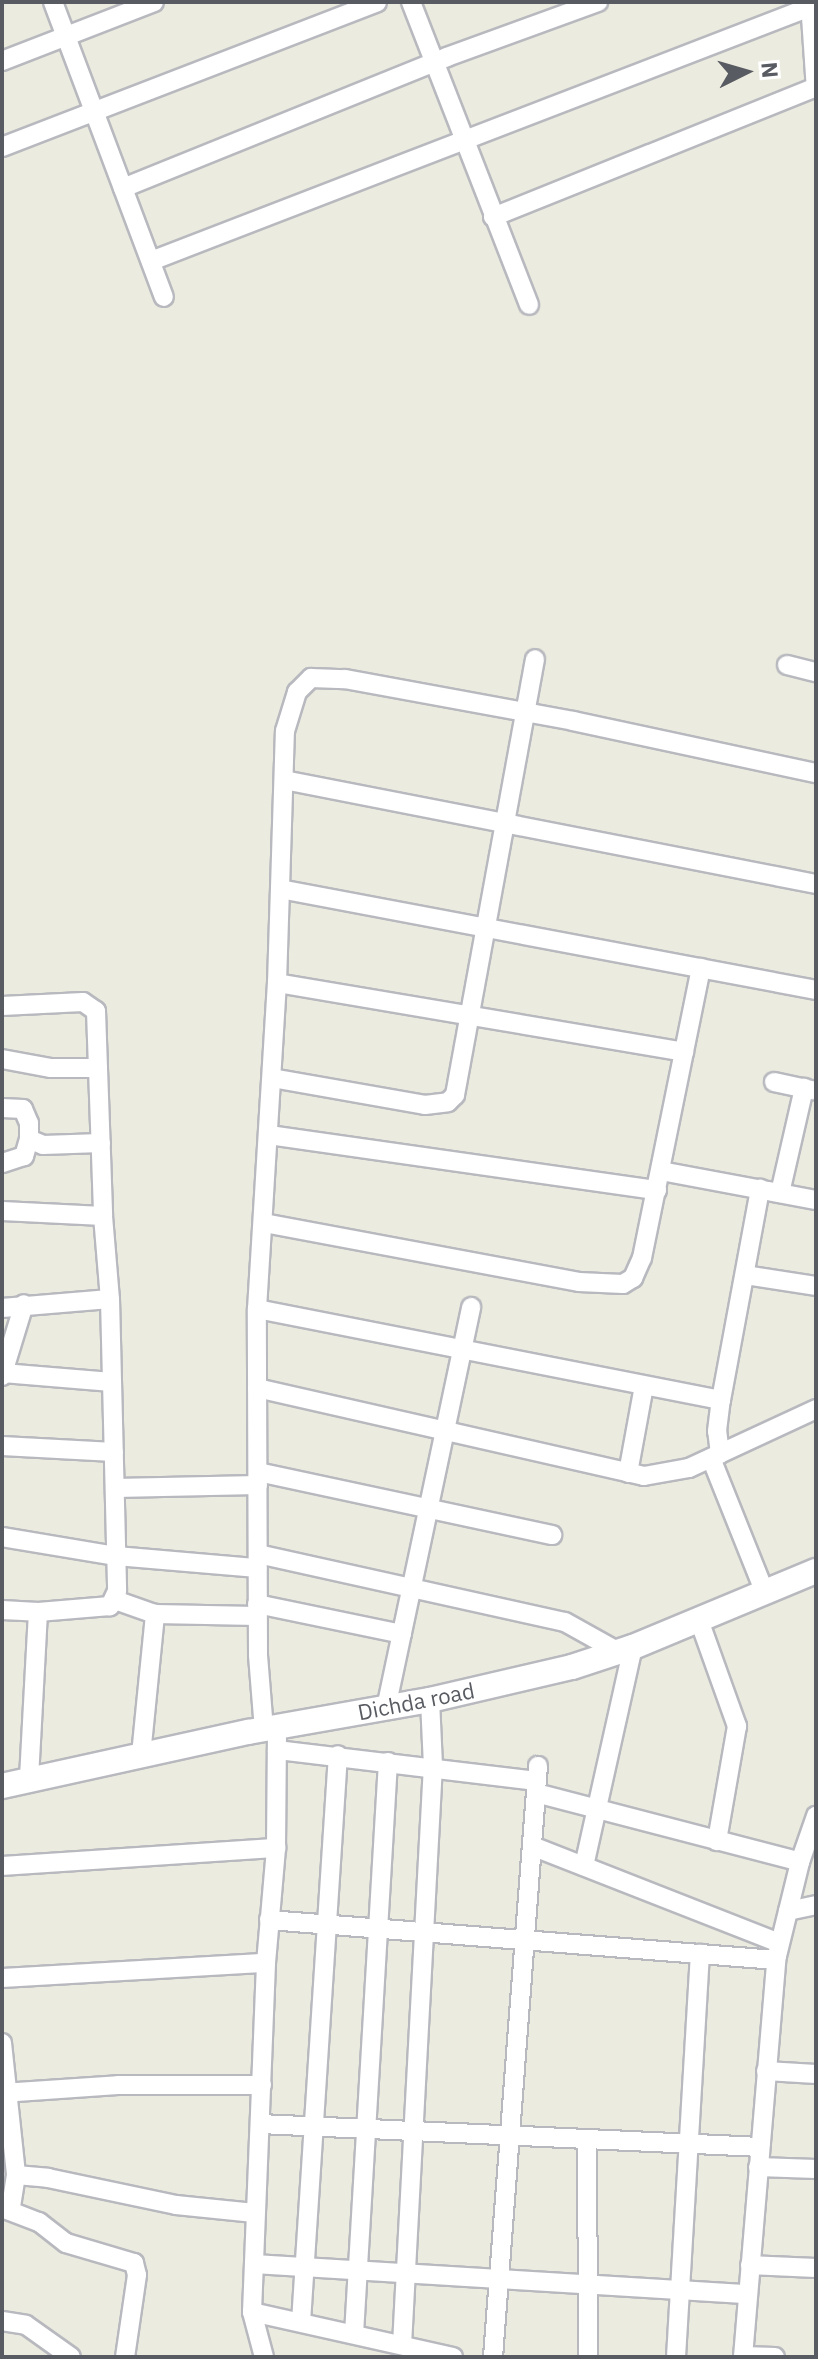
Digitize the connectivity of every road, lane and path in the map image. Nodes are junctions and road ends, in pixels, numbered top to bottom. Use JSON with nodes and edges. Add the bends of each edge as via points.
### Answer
{"nodes":[{"id":1,"x":53,"y":2,"type":"edge"},
{"id":2,"x":154,"y":2,"type":"edge"},
{"id":3,"x":377,"y":2,"type":"edge"},
{"id":4,"x":411,"y":2,"type":"edge"},
{"id":5,"x":598,"y":2,"type":"edge"},
{"id":6,"x":810,"y":4,"type":"edge"},
{"id":7,"x":65,"y":38,"type":"junction"},
{"id":8,"x":2,"y":61,"type":"edge"},
{"id":9,"x":433,"y":63,"type":"junction"},
{"id":10,"x":816,"y":88,"type":"edge"},
{"id":11,"x":94,"y":112,"type":"junction"},
{"id":12,"x":465,"y":140,"type":"junction"},
{"id":13,"x":2,"y":147,"type":"edge"},
{"id":14,"x":123,"y":188,"type":"junction"},
{"id":15,"x":493,"y":217,"type":"junction"},
{"id":16,"x":151,"y":261,"type":"junction"},
{"id":17,"x":164,"y":297,"type":"dead end"},
{"id":18,"x":529,"y":305,"type":"dead end"},
{"id":19,"x":535,"y":659,"type":"dead end"},
{"id":20,"x":787,"y":665,"type":"dead end"},
{"id":21,"x":816,"y":672,"type":"edge"},
{"id":22,"x":526,"y":712,"type":"junction"},
{"id":23,"x":816,"y":773,"type":"edge"},
{"id":24,"x":284,"y":780,"type":"junction"},
{"id":25,"x":504,"y":823,"type":"junction"},
{"id":26,"x":816,"y":884,"type":"edge"},
{"id":27,"x":280,"y":889,"type":"junction"},
{"id":28,"x":485,"y":927,"type":"junction"},
{"id":29,"x":701,"y":968,"type":"junction"},
{"id":30,"x":277,"y":983,"type":"junction"},
{"id":31,"x":816,"y":990,"type":"edge"},
{"id":32,"x":2,"y":1006,"type":"edge"},
{"id":33,"x":470,"y":1018,"type":"junction"},
{"id":34,"x":684,"y":1052,"type":"junction"},
{"id":35,"x":2,"y":1059,"type":"edge"},
{"id":36,"x":98,"y":1068,"type":"junction"},
{"id":37,"x":272,"y":1078,"type":"junction"},
{"id":38,"x":774,"y":1082,"type":"dead end"},
{"id":39,"x":810,"y":1089,"type":"edge"},
{"id":40,"x":2,"y":1108,"type":"edge"},
{"id":41,"x":269,"y":1135,"type":"junction"},
{"id":42,"x":29,"y":1139,"type":"junction"},
{"id":43,"x":101,"y":1143,"type":"junction"},
{"id":44,"x":2,"y":1163,"type":"edge"},
{"id":45,"x":659,"y":1181,"type":"junction"},
{"id":46,"x":760,"y":1189,"type":"junction"},
{"id":47,"x":780,"y":1193,"type":"junction"},
{"id":48,"x":816,"y":1200,"type":"edge"},
{"id":49,"x":2,"y":1211,"type":"edge"},
{"id":50,"x":103,"y":1216,"type":"junction"},
{"id":51,"x":264,"y":1223,"type":"junction"},
{"id":52,"x":745,"y":1275,"type":"junction"},
{"id":53,"x":816,"y":1286,"type":"edge"},
{"id":54,"x":110,"y":1299,"type":"junction"},
{"id":55,"x":24,"y":1304,"type":"junction"},
{"id":56,"x":471,"y":1307,"type":"dead end"},
{"id":57,"x":2,"y":1308,"type":"edge"},
{"id":58,"x":257,"y":1309,"type":"junction"},
{"id":59,"x":461,"y":1351,"type":"junction"},
{"id":60,"x":2,"y":1375,"type":"edge"},
{"id":61,"x":112,"y":1382,"type":"junction"},
{"id":62,"x":644,"y":1386,"type":"junction"},
{"id":63,"x":257,"y":1388,"type":"junction"},
{"id":64,"x":721,"y":1400,"type":"junction"},
{"id":65,"x":816,"y":1409,"type":"edge"},
{"id":66,"x":445,"y":1430,"type":"junction"},
{"id":67,"x":2,"y":1446,"type":"edge"},
{"id":68,"x":114,"y":1452,"type":"junction"},
{"id":69,"x":715,"y":1456,"type":"junction"},
{"id":70,"x":628,"y":1473,"type":"junction"},
{"id":71,"x":258,"y":1478,"type":"junction"},
{"id":72,"x":115,"y":1488,"type":"junction"},
{"id":73,"x":429,"y":1506,"type":"junction"},
{"id":74,"x":552,"y":1535,"type":"dead end"},
{"id":75,"x":2,"y":1537,"type":"edge"},
{"id":76,"x":116,"y":1556,"type":"junction"},
{"id":77,"x":258,"y":1561,"type":"junction"},
{"id":78,"x":816,"y":1571,"type":"edge"},
{"id":79,"x":412,"y":1587,"type":"junction"},
{"id":80,"x":765,"y":1593,"type":"junction"},
{"id":81,"x":115,"y":1600,"type":"junction"},
{"id":82,"x":2,"y":1610,"type":"edge"},
{"id":83,"x":257,"y":1610,"type":"junction"},
{"id":84,"x":38,"y":1612,"type":"junction"},
{"id":85,"x":155,"y":1614,"type":"junction"},
{"id":86,"x":699,"y":1620,"type":"junction"},
{"id":87,"x":402,"y":1634,"type":"junction"},
{"id":88,"x":626,"y":1650,"type":"junction"},
{"id":89,"x":430,"y":1700,"type":"junction"},
{"id":90,"x":386,"y":1708,"type":"junction"},
{"id":91,"x":273,"y":1736,"type":"junction"},
{"id":92,"x":141,"y":1755,"type":"junction"},
{"id":93,"x":338,"y":1755,"type":"junction"},
{"id":94,"x":388,"y":1762,"type":"junction"},
{"id":95,"x":433,"y":1766,"type":"junction"},
{"id":96,"x":29,"y":1780,"type":"junction"},
{"id":97,"x":537,"y":1780,"type":"junction"},
{"id":98,"x":2,"y":1786,"type":"edge"},
{"id":99,"x":597,"y":1809,"type":"junction"},
{"id":100,"x":816,"y":1816,"type":"edge"},
{"id":101,"x":717,"y":1841,"type":"junction"},
{"id":102,"x":532,"y":1846,"type":"junction"},
{"id":103,"x":276,"y":1848,"type":"junction"},
{"id":104,"x":800,"y":1862,"type":"junction"},
{"id":105,"x":2,"y":1866,"type":"edge"},
{"id":106,"x":584,"y":1866,"type":"junction"},
{"id":107,"x":816,"y":1905,"type":"edge"},
{"id":108,"x":788,"y":1911,"type":"junction"},
{"id":109,"x":269,"y":1920,"type":"junction"},
{"id":110,"x":326,"y":1925,"type":"junction"},
{"id":111,"x":379,"y":1929,"type":"junction"},
{"id":112,"x":424,"y":1932,"type":"junction"},
{"id":113,"x":524,"y":1941,"type":"junction"},
{"id":114,"x":778,"y":1952,"type":"junction"},
{"id":115,"x":700,"y":1954,"type":"junction"},
{"id":116,"x":266,"y":1963,"type":"junction"},
{"id":117,"x":2,"y":1978,"type":"edge"},
{"id":118,"x":2,"y":2043,"type":"edge"},
{"id":119,"x":766,"y":2071,"type":"junction"},
{"id":120,"x":816,"y":2074,"type":"edge"},
{"id":121,"x":262,"y":2085,"type":"junction"},
{"id":122,"x":4,"y":2093,"type":"edge"},
{"id":123,"x":260,"y":2124,"type":"junction"},
{"id":124,"x":313,"y":2127,"type":"junction"},
{"id":125,"x":367,"y":2129,"type":"junction"},
{"id":126,"x":413,"y":2131,"type":"junction"},
{"id":127,"x":510,"y":2136,"type":"junction"},
{"id":128,"x":587,"y":2139,"type":"junction"},
{"id":129,"x":689,"y":2144,"type":"junction"},
{"id":130,"x":760,"y":2147,"type":"junction"},
{"id":131,"x":758,"y":2167,"type":"junction"},
{"id":132,"x":816,"y":2169,"type":"edge"},
{"id":133,"x":16,"y":2175,"type":"junction"},
{"id":134,"x":6,"y":2210,"type":"edge"},
{"id":135,"x":255,"y":2213,"type":"junction"},
{"id":136,"x":254,"y":2264,"type":"junction"},
{"id":137,"x":750,"y":2265,"type":"junction"},
{"id":138,"x":304,"y":2267,"type":"junction"},
{"id":139,"x":816,"y":2268,"type":"edge"},
{"id":140,"x":358,"y":2270,"type":"junction"},
{"id":141,"x":406,"y":2273,"type":"junction"},
{"id":142,"x":499,"y":2279,"type":"junction"},
{"id":143,"x":588,"y":2284,"type":"junction"},
{"id":144,"x":680,"y":2290,"type":"junction"},
{"id":145,"x":748,"y":2294,"type":"junction"},
{"id":146,"x":252,"y":2312,"type":"junction"},
{"id":147,"x":2,"y":2321,"type":"edge"},
{"id":148,"x":301,"y":2322,"type":"junction"},
{"id":149,"x":354,"y":2334,"type":"junction"},
{"id":150,"x":402,"y":2345,"type":"junction"},
{"id":151,"x":743,"y":2356,"type":"edge"},
{"id":152,"x":71,"y":2357,"type":"edge"},
{"id":153,"x":125,"y":2357,"type":"edge"},
{"id":154,"x":264,"y":2357,"type":"edge"},
{"id":155,"x":453,"y":2357,"type":"edge"},
{"id":156,"x":493,"y":2357,"type":"edge"},
{"id":157,"x":588,"y":2357,"type":"edge"},
{"id":158,"x":676,"y":2357,"type":"edge"},
{"id":159,"x":775,"y":2357,"type":"edge"}],
"edges":[{"from":1,"to":7,"type":"street"},
{"from":2,"to":7,"type":"street"},
{"from":3,"to":11,"type":"street"},
{"from":4,"to":9,"type":"street"},
{"from":5,"to":9,"type":"street"},
{"from":6,"to":10,"type":"street"},
{"from":6,"to":12,"type":"street"},
{"from":7,"to":8,"type":"street"},
{"from":7,"to":11,"type":"street"},
{"from":9,"to":12,"type":"street"},
{"from":9,"to":14,"type":"street"},
{"from":10,"to":15,"type":"street"},
{"from":11,"to":13,"type":"street"},
{"from":11,"to":14,"type":"street"},
{"from":12,"to":15,"type":"street"},
{"from":12,"to":16,"type":"street"},
{"from":14,"to":16,"type":"street"},
{"from":15,"to":18,"type":"street"},
{"from":16,"to":17,"type":"street"},
{"from":19,"to":22,"type":"street"},
{"from":20,"to":21,"type":"street"},
{"from":22,"to":23,"type":"street"},
{"from":22,"to":24,"type":"street","via":[[345,679],[311,678],[297,692],[288,714]]},
{"from":22,"to":25,"type":"street"},
{"from":24,"to":25,"type":"street"},
{"from":24,"to":27,"type":"street"},
{"from":25,"to":26,"type":"street"},
{"from":25,"to":28,"type":"street"},
{"from":27,"to":28,"type":"street"},
{"from":27,"to":30,"type":"street"},
{"from":28,"to":29,"type":"street"},
{"from":28,"to":33,"type":"street"},
{"from":29,"to":31,"type":"street"},
{"from":29,"to":34,"type":"street"},
{"from":30,"to":33,"type":"street"},
{"from":30,"to":37,"type":"street"},
{"from":32,"to":36,"type":"street","via":[[91,1004],[96,1011]]},
{"from":33,"to":34,"type":"street"},
{"from":33,"to":37,"type":"street","via":[[459,1084],[448,1102],[425,1105]]},
{"from":34,"to":45,"type":"street"},
{"from":35,"to":36,"type":"street","via":[[51,1068]]},
{"from":36,"to":43,"type":"street"},
{"from":37,"to":41,"type":"street"},
{"from":38,"to":39,"type":"street"},
{"from":39,"to":47,"type":"street"},
{"from":40,"to":42,"type":"street","via":[[23,1109]]},
{"from":41,"to":45,"type":"street"},
{"from":41,"to":51,"type":"street"},
{"from":42,"to":43,"type":"street","via":[[43,1145]]},
{"from":42,"to":44,"type":"street","via":[[24,1156]]},
{"from":43,"to":50,"type":"street"},
{"from":45,"to":46,"type":"street"},
{"from":45,"to":51,"type":"street","via":[[638,1270],[623,1284],[579,1282]]},
{"from":46,"to":47,"type":"street"},
{"from":46,"to":52,"type":"street"},
{"from":47,"to":48,"type":"street"},
{"from":49,"to":50,"type":"street"},
{"from":50,"to":54,"type":"street"},
{"from":51,"to":58,"type":"street"},
{"from":52,"to":53,"type":"street"},
{"from":52,"to":64,"type":"street"},
{"from":54,"to":55,"type":"street"},
{"from":54,"to":61,"type":"street"},
{"from":55,"to":57,"type":"street"},
{"from":55,"to":60,"type":"street"},
{"from":56,"to":59,"type":"street"},
{"from":58,"to":59,"type":"street"},
{"from":58,"to":63,"type":"street"},
{"from":59,"to":62,"type":"street"},
{"from":59,"to":66,"type":"street"},
{"from":60,"to":61,"type":"street"},
{"from":61,"to":68,"type":"street"},
{"from":62,"to":64,"type":"street"},
{"from":62,"to":70,"type":"street"},
{"from":63,"to":66,"type":"street"},
{"from":63,"to":71,"type":"street"},
{"from":64,"to":69,"type":"street"},
{"from":65,"to":69,"type":"street"},
{"from":66,"to":70,"type":"street"},
{"from":66,"to":73,"type":"street"},
{"from":67,"to":68,"type":"street"},
{"from":68,"to":72,"type":"street"},
{"from":69,"to":70,"type":"street","via":[[658,1476]]},
{"from":69,"to":80,"type":"street"},
{"from":71,"to":72,"type":"street"},
{"from":71,"to":73,"type":"street"},
{"from":71,"to":77,"type":"street"},
{"from":72,"to":76,"type":"street"},
{"from":73,"to":74,"type":"street"},
{"from":73,"to":79,"type":"street"},
{"from":75,"to":76,"type":"street"},
{"from":76,"to":77,"type":"street"},
{"from":76,"to":81,"type":"street"},
{"from":77,"to":79,"type":"street"},
{"from":77,"to":83,"type":"street"},
{"from":78,"to":80,"type":"main road","name":"Dichda road"},
{"from":79,"to":87,"type":"street"},
{"from":79,"to":88,"type":"street","via":[[565,1622]]},
{"from":80,"to":86,"type":"main road","name":"Dichda road"},
{"from":81,"to":84,"type":"street","via":[[102,1608]]},
{"from":81,"to":85,"type":"street"},
{"from":82,"to":84,"type":"street"},
{"from":83,"to":85,"type":"street"},
{"from":83,"to":87,"type":"street"},
{"from":83,"to":91,"type":"street"},
{"from":84,"to":96,"type":"street"},
{"from":85,"to":92,"type":"street"},
{"from":86,"to":88,"type":"main road","name":"Dichda road"},
{"from":86,"to":101,"type":"street","via":[[737,1726]]},
{"from":87,"to":90,"type":"street"},
{"from":88,"to":89,"type":"main road","name":"Dichda road"},
{"from":88,"to":99,"type":"street"},
{"from":89,"to":90,"type":"main road","name":"Dichda road"},
{"from":89,"to":95,"type":"street"},
{"from":90,"to":91,"type":"main road","name":"Dichda road"},
{"from":91,"to":92,"type":"main road","name":"Dichda road"},
{"from":91,"to":93,"type":"street"},
{"from":91,"to":103,"type":"street"},
{"from":92,"to":96,"type":"main road","name":"Dichda road"},
{"from":93,"to":94,"type":"street"},
{"from":93,"to":110,"type":"street"},
{"from":94,"to":95,"type":"street"},
{"from":94,"to":111,"type":"street"},
{"from":95,"to":97,"type":"street"},
{"from":95,"to":112,"type":"street"},
{"from":96,"to":98,"type":"main road","name":"Dichda road"},
{"from":97,"to":99,"type":"street"},
{"from":97,"to":102,"type":"street"},
{"from":99,"to":101,"type":"street"},
{"from":99,"to":106,"type":"street"},
{"from":100,"to":104,"type":"street"},
{"from":101,"to":104,"type":"street"},
{"from":102,"to":106,"type":"street"},
{"from":102,"to":113,"type":"street"},
{"from":103,"to":105,"type":"street"},
{"from":103,"to":109,"type":"street"},
{"from":104,"to":108,"type":"street"},
{"from":106,"to":114,"type":"street"},
{"from":107,"to":108,"type":"street"},
{"from":108,"to":114,"type":"street"},
{"from":109,"to":110,"type":"street"},
{"from":109,"to":116,"type":"street"},
{"from":110,"to":111,"type":"street"},
{"from":110,"to":124,"type":"street"},
{"from":111,"to":112,"type":"street"},
{"from":111,"to":125,"type":"street"},
{"from":112,"to":113,"type":"street"},
{"from":112,"to":126,"type":"street"},
{"from":113,"to":115,"type":"street"},
{"from":113,"to":127,"type":"street"},
{"from":114,"to":115,"type":"street"},
{"from":114,"to":119,"type":"street"},
{"from":115,"to":129,"type":"street"},
{"from":116,"to":117,"type":"street"},
{"from":116,"to":121,"type":"street"},
{"from":118,"to":122,"type":"street"},
{"from":119,"to":120,"type":"street"},
{"from":119,"to":130,"type":"street"},
{"from":121,"to":122,"type":"street","via":[[118,2085]]},
{"from":121,"to":123,"type":"street"},
{"from":122,"to":133,"type":"street"},
{"from":123,"to":124,"type":"street"},
{"from":123,"to":135,"type":"street"},
{"from":124,"to":125,"type":"street"},
{"from":124,"to":138,"type":"street"},
{"from":125,"to":126,"type":"street"},
{"from":125,"to":140,"type":"street"},
{"from":126,"to":127,"type":"street"},
{"from":126,"to":141,"type":"street"},
{"from":127,"to":128,"type":"street"},
{"from":127,"to":142,"type":"street"},
{"from":128,"to":129,"type":"street"},
{"from":128,"to":143,"type":"street"},
{"from":129,"to":130,"type":"street"},
{"from":129,"to":144,"type":"street"},
{"from":130,"to":131,"type":"street"},
{"from":131,"to":132,"type":"street"},
{"from":131,"to":137,"type":"street"},
{"from":133,"to":134,"type":"street"},
{"from":133,"to":135,"type":"street","via":[[185,2207]]},
{"from":134,"to":153,"type":"street","via":[[39,2222],[66,2243],[134,2263],[137,2275]]},
{"from":135,"to":136,"type":"street"},
{"from":136,"to":138,"type":"street"},
{"from":136,"to":146,"type":"street"},
{"from":137,"to":139,"type":"street"},
{"from":137,"to":145,"type":"street"},
{"from":138,"to":140,"type":"street"},
{"from":138,"to":148,"type":"street"},
{"from":140,"to":141,"type":"street"},
{"from":140,"to":149,"type":"street"},
{"from":141,"to":142,"type":"street"},
{"from":141,"to":150,"type":"street"},
{"from":142,"to":143,"type":"street"},
{"from":142,"to":156,"type":"street"},
{"from":143,"to":144,"type":"street"},
{"from":143,"to":157,"type":"street"},
{"from":144,"to":145,"type":"street"},
{"from":144,"to":158,"type":"street"},
{"from":145,"to":151,"type":"street"},
{"from":146,"to":148,"type":"street"},
{"from":146,"to":154,"type":"street"},
{"from":147,"to":152,"type":"street","via":[[26,2325]]},
{"from":148,"to":149,"type":"street"},
{"from":149,"to":150,"type":"street"},
{"from":150,"to":155,"type":"street"},
{"from":151,"to":159,"type":"street"}]}
